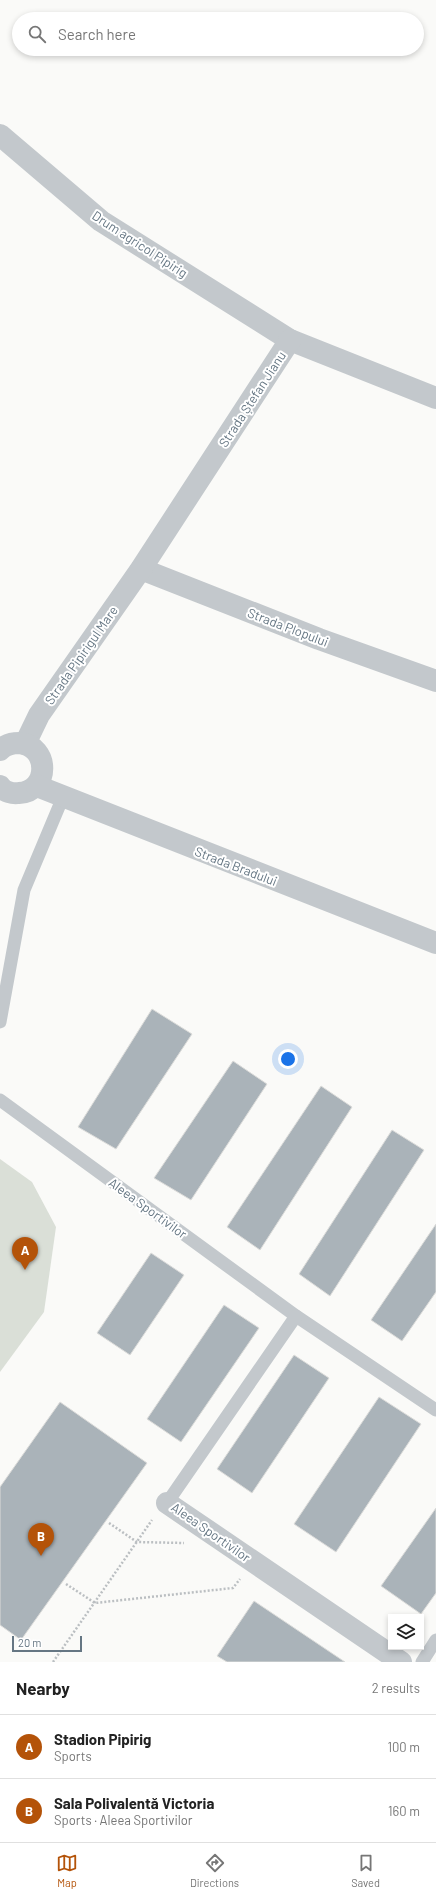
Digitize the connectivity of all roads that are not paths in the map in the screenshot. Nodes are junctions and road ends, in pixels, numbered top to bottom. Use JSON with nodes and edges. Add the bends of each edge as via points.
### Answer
{"nodes":[{"id":1,"x":0,"y":135,"type":"edge"},
{"id":2,"x":290,"y":340,"type":"junction"},
{"id":3,"x":436,"y":398,"type":"edge"},
{"id":4,"x":141,"y":569,"type":"junction"},
{"id":5,"x":436,"y":681,"type":"edge"},
{"id":6,"x":25,"y":744,"type":"junction"},
{"id":7,"x":0,"y":750,"type":"edge"},
{"id":8,"x":0,"y":786,"type":"edge"},
{"id":9,"x":37,"y":786,"type":"junction"},
{"id":10,"x":63,"y":797,"type":"junction"},
{"id":11,"x":436,"y":943,"type":"edge"},
{"id":12,"x":0,"y":1022,"type":"edge"},
{"id":13,"x":0,"y":1100,"type":"edge"},
{"id":14,"x":296,"y":1316,"type":"junction"},
{"id":15,"x":436,"y":1410,"type":"edge"},
{"id":16,"x":167,"y":1503,"type":"joint"},
{"id":17,"x":436,"y":1640,"type":"edge"},
{"id":18,"x":401,"y":1662,"type":"edge"},
{"id":19,"x":422,"y":1662,"type":"edge"}],
"edges":[{"from":1,"to":2,"type":"street","name":"Drum agricol Pipirig","via":[[101,221]]},
{"from":2,"to":3,"type":"street","name":"Strada Ștefan Jianu"},
{"from":2,"to":4,"type":"street","name":"Strada Ștefan Jianu"},
{"from":4,"to":5,"type":"street","name":"Strada Plopului","via":[[319,639]]},
{"from":4,"to":6,"type":"street","name":"Strada Pipirigul Mare","via":[[38,715]]},
{"from":6,"to":7,"type":"street","via":[[14,743]]},
{"from":6,"to":9,"type":"street","via":[[36,750],[43,761],[43,774]]},
{"from":8,"to":9,"type":"street","via":[[14,794],[26,793]]},
{"from":9,"to":10,"type":"street","name":"Strada Bradului"},
{"from":10,"to":11,"type":"street","name":"Strada Bradului"},
{"from":10,"to":12,"type":"lane","via":[[24,890]]},
{"from":13,"to":14,"type":"lane","name":"Aleea Sportivilor"},
{"from":14,"to":15,"type":"lane","name":"Aleea Sportivilor"},
{"from":14,"to":16,"type":"lane","name":"Aleea Sportivilor"},
{"from":16,"to":18,"type":"street","name":"Aleea Sportivilor"},
{"from":17,"to":19,"type":"lane"}]}
